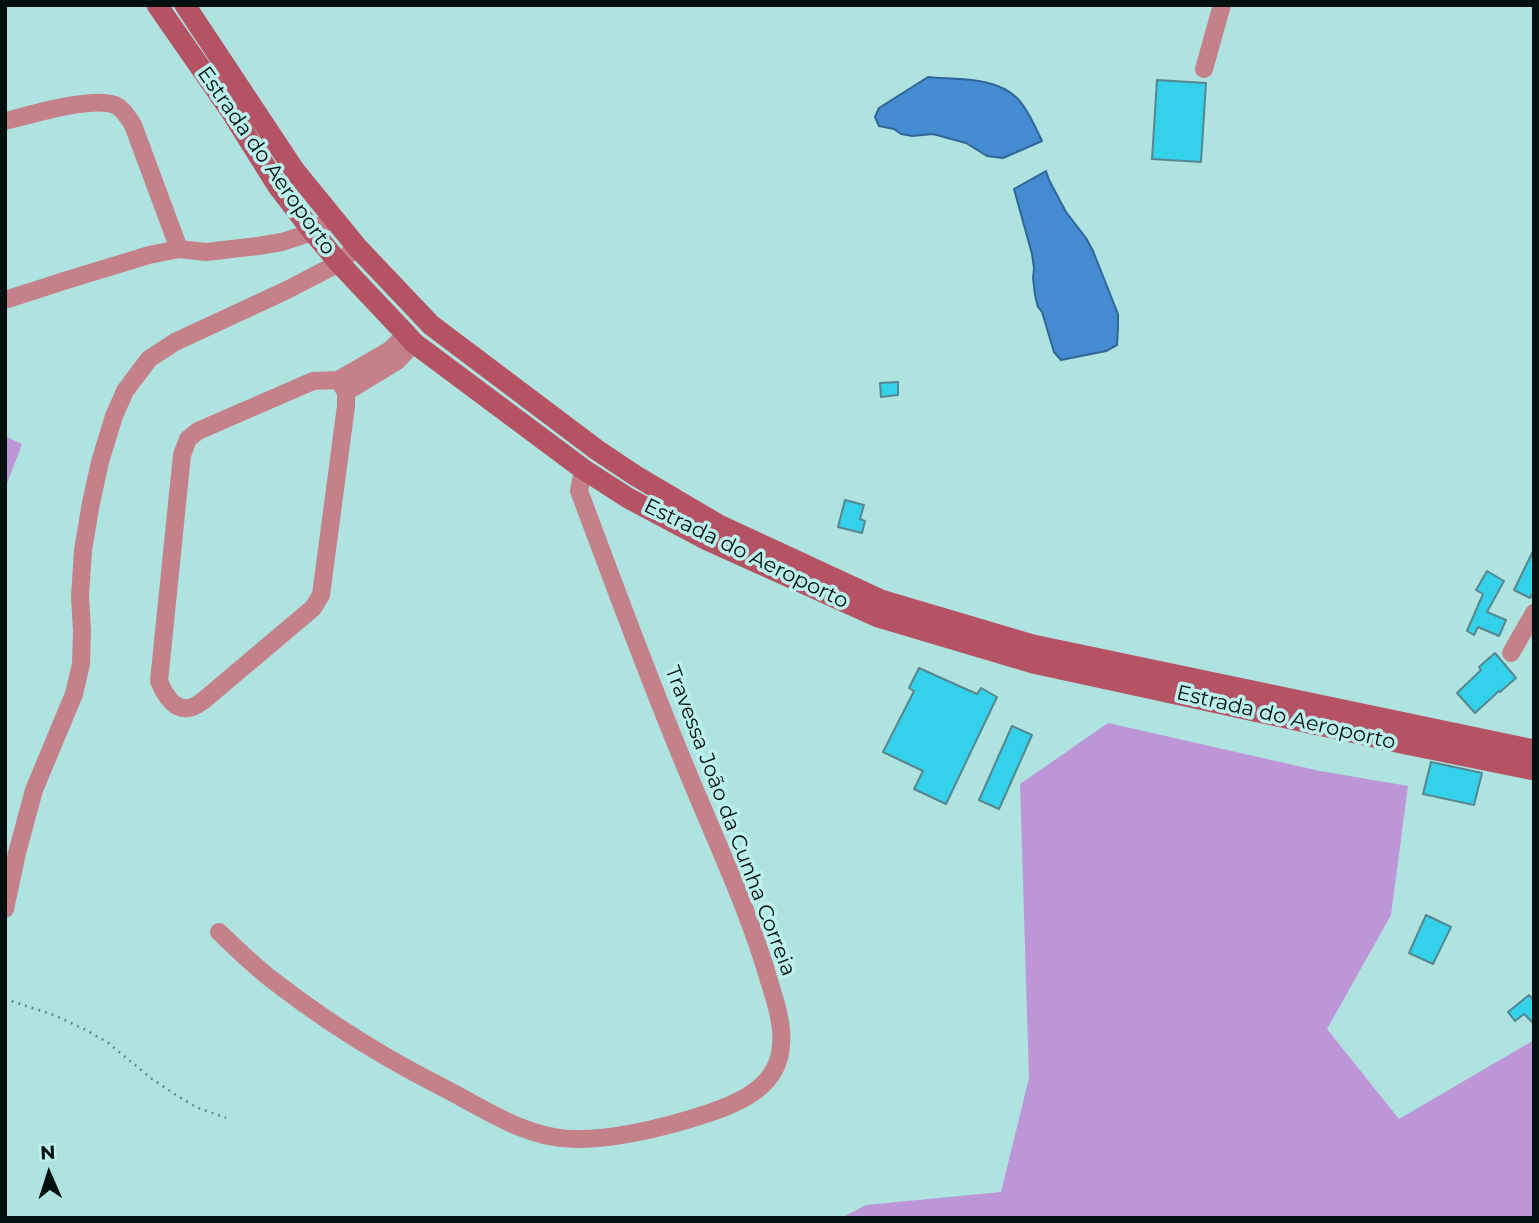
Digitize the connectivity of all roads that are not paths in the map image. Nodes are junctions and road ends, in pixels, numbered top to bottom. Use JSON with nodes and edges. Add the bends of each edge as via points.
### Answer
{"nodes":[{"id":1,"x":157,"y":5,"type":"edge"},
{"id":2,"x":185,"y":5,"type":"edge"},
{"id":3,"x":1223,"y":5,"type":"edge"},
{"id":4,"x":1204,"y":69,"type":"dead end"},
{"id":5,"x":5,"y":121,"type":"edge"},
{"id":6,"x":333,"y":216,"type":"junction"},
{"id":7,"x":313,"y":232,"type":"junction"},
{"id":8,"x":358,"y":247,"type":"junction"},
{"id":9,"x":179,"y":249,"type":"junction"},
{"id":10,"x":338,"y":264,"type":"junction"},
{"id":11,"x":5,"y":300,"type":"edge"},
{"id":12,"x":410,"y":338,"type":"junction"},
{"id":13,"x":342,"y":386,"type":"junction"},
{"id":14,"x":583,"y":469,"type":"junction"},
{"id":15,"x":1534,"y":613,"type":"edge"},
{"id":16,"x":1511,"y":653,"type":"dead end"},
{"id":17,"x":1534,"y":750,"type":"edge"},
{"id":18,"x":1534,"y":770,"type":"edge"},
{"id":19,"x":5,"y":909,"type":"edge"},
{"id":20,"x":219,"y":932,"type":"dead end"}],
"edges":[{"from":1,"to":7,"type":"main road","name":"Estrada do Aeroporto"},
{"from":2,"to":6,"type":"main road","name":"Estrada do Aeroporto","via":[[295,171]]},
{"from":3,"to":4,"type":"street"},
{"from":5,"to":9,"type":"street","via":[[89,103],[117,106],[133,125]]},
{"from":6,"to":7,"type":"street"},
{"from":6,"to":8,"type":"main road","name":"Estrada do Aeroporto"},
{"from":7,"to":9,"type":"street","via":[[246,248]]},
{"from":7,"to":10,"type":"main road","name":"Estrada do Aeroporto"},
{"from":8,"to":10,"type":"street"},
{"from":8,"to":17,"type":"main road","name":"Estrada do Aeroporto","via":[[431,325],[597,450],[719,525],[881,600],[1033,645]]},
{"from":9,"to":11,"type":"street"},
{"from":10,"to":12,"type":"main road","name":"Estrada do Aeroporto"},
{"from":10,"to":19,"type":"street","via":[[175,342],[149,359],[125,391],[100,462],[83,550],[81,664],[74,694],[34,790]]},
{"from":12,"to":13,"type":"street"},
{"from":12,"to":14,"type":"main road","name":"Estrada do Aeroporto"},
{"from":13,"to":13,"type":"street","via":[[313,381],[188,439],[159,681],[177,706],[189,709],[204,700],[313,608],[321,595],[346,406]]},
{"from":14,"to":18,"type":"main road","name":"Estrada do Aeroporto","via":[[707,540],[878,617],[1033,663]]},
{"from":14,"to":20,"type":"street","name":"Travessa João da Cunha Correia","via":[[579,491],[763,961],[780,1022],[781,1046],[770,1078],[744,1099],[677,1123],[595,1139],[554,1137],[512,1125],[387,1058],[274,981]]},
{"from":15,"to":16,"type":"street"}]}
